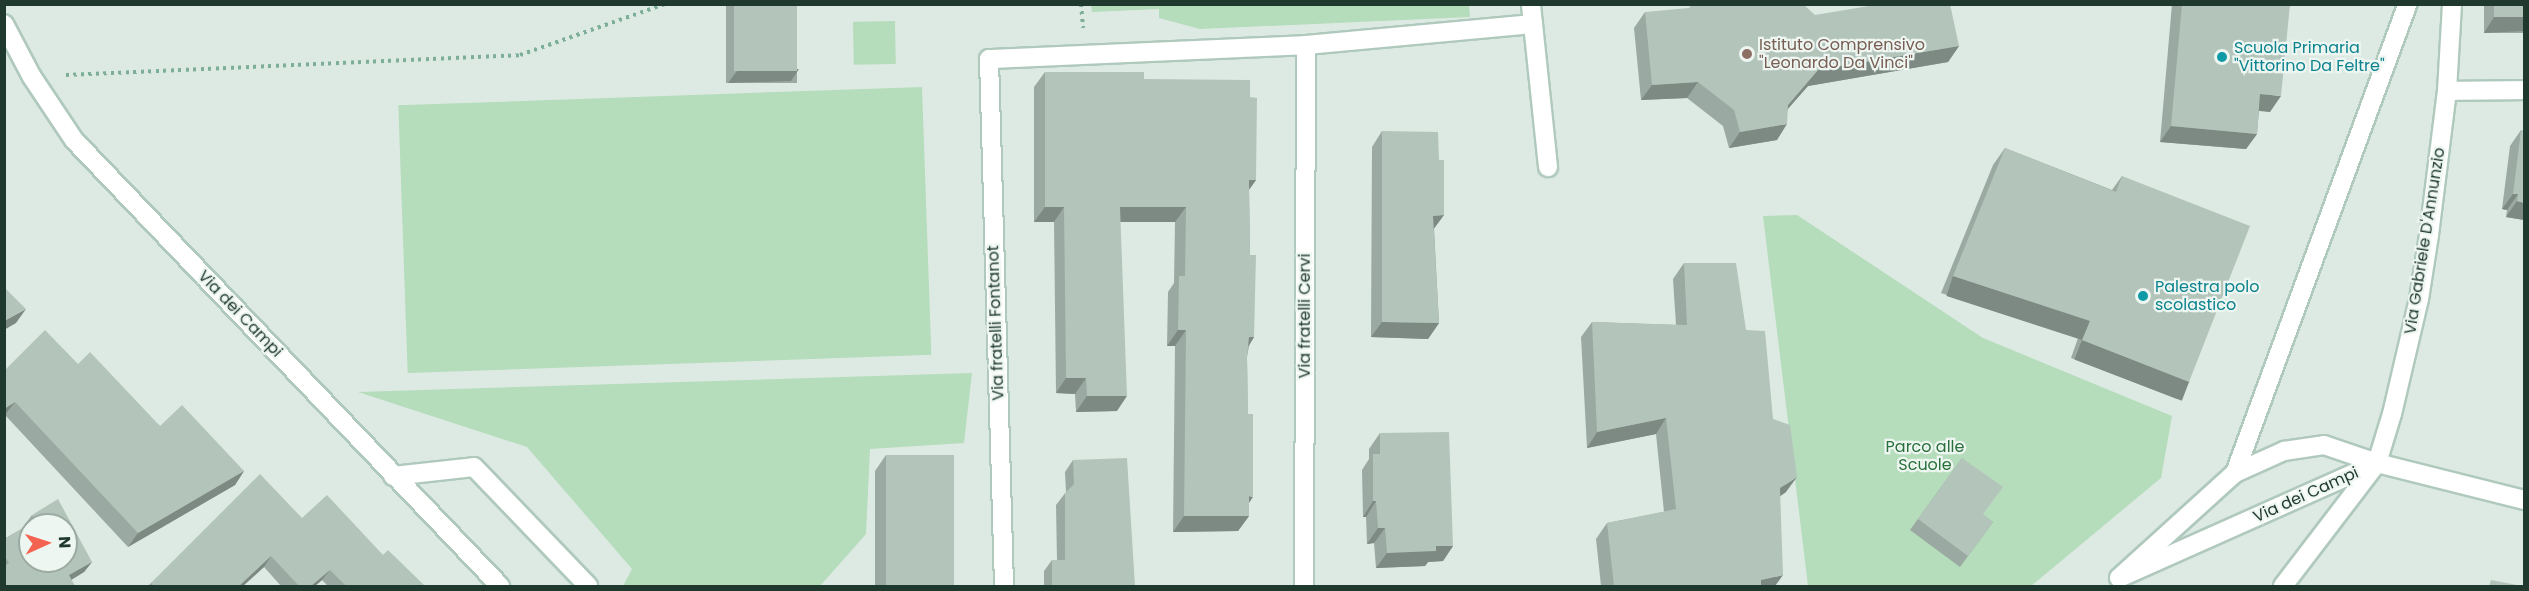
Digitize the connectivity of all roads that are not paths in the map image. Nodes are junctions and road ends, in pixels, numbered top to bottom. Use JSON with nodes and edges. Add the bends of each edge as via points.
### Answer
{"nodes":[{"id":1,"x":1531,"y":4,"type":"edge"},
{"id":2,"x":2409,"y":4,"type":"edge"},
{"id":3,"x":2452,"y":4,"type":"edge"},
{"id":4,"x":4,"y":24,"type":"edge"},
{"id":5,"x":1533,"y":24,"type":"junction"},
{"id":6,"x":1306,"y":45,"type":"junction"},
{"id":7,"x":2524,"y":90,"type":"edge"},
{"id":8,"x":2447,"y":91,"type":"junction"},
{"id":9,"x":1548,"y":167,"type":"dead end"},
{"id":10,"x":2377,"y":463,"type":"junction"},
{"id":11,"x":2235,"y":473,"type":"junction"},
{"id":12,"x":393,"y":476,"type":"junction"},
{"id":13,"x":2524,"y":500,"type":"edge"},
{"id":14,"x":2117,"y":584,"type":"edge"},
{"id":15,"x":500,"y":586,"type":"edge"},
{"id":16,"x":588,"y":586,"type":"edge"},
{"id":17,"x":1004,"y":586,"type":"edge"},
{"id":18,"x":1304,"y":586,"type":"edge"},
{"id":19,"x":2283,"y":586,"type":"edge"}],
"edges":[{"from":1,"to":5,"type":"street"},
{"from":2,"to":11,"type":"street"},
{"from":3,"to":8,"type":"street","name":"Via Gabriele D'Annunzio"},
{"from":4,"to":12,"type":"street","name":"Via dei Campi","via":[[74,140]]},
{"from":5,"to":6,"type":"street"},
{"from":5,"to":9,"type":"street"},
{"from":6,"to":17,"type":"street","name":"Via fratelli Fontanot","via":[[989,59]]},
{"from":6,"to":18,"type":"street","name":"Via fratelli Cervi"},
{"from":7,"to":8,"type":"street"},
{"from":8,"to":10,"type":"street","name":"Via Gabriele D'Annunzio","via":[[2419,299]]},
{"from":10,"to":11,"type":"street","name":"Via dei Campi","via":[[2324,445],[2284,451]]},
{"from":10,"to":13,"type":"street"},
{"from":10,"to":14,"type":"street","name":"Via dei Campi"},
{"from":10,"to":19,"type":"street","name":"Via Gabriele D'Annunzio"},
{"from":11,"to":14,"type":"street","name":"Via dei Campi"},
{"from":12,"to":15,"type":"street","name":"Via dei Campi"},
{"from":12,"to":16,"type":"street","via":[[474,467]]}]}
